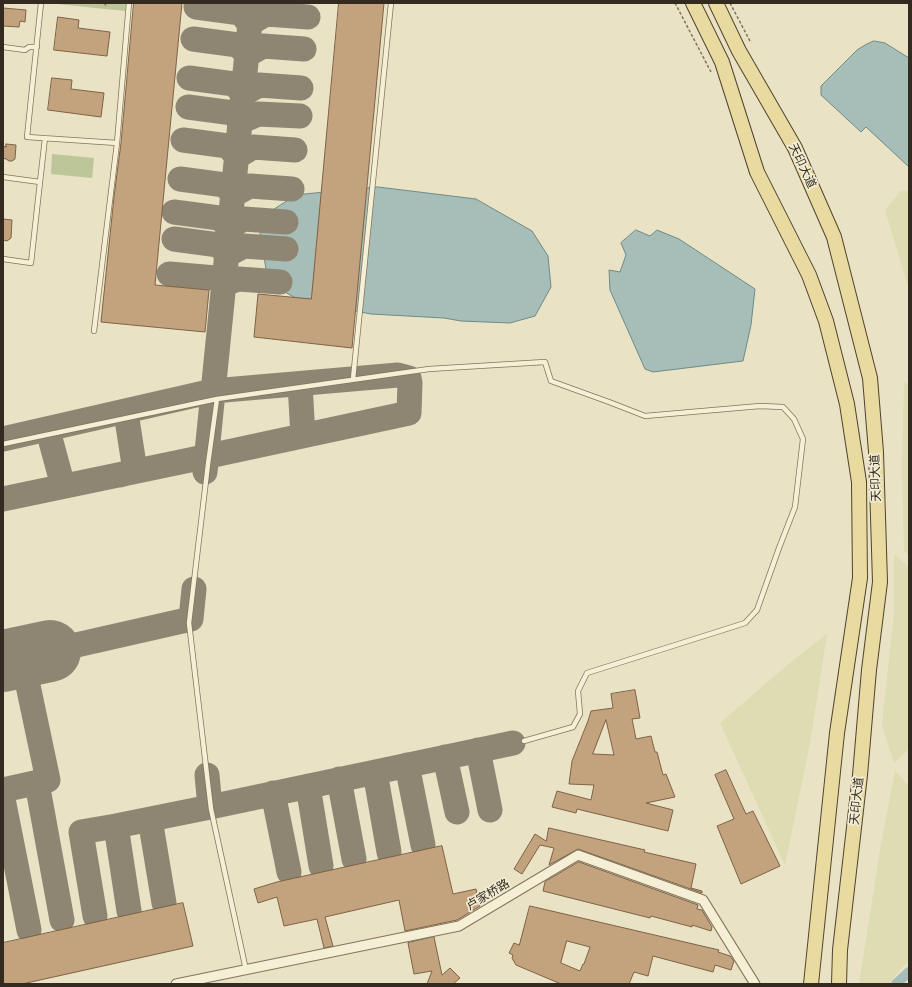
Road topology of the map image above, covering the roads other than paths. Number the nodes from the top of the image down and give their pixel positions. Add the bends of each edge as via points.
1 (42, 3) edge
2 (129, 3) edge
3 (391, 3) edge
4 (692, 3) edge
5 (716, 3) edge
6 (3, 47) edge
7 (37, 47) junction
8 (45, 138) junction
9 (117, 143) junction
10 (3, 177) edge
11 (40, 182) junction
12 (3, 259) edge
13 (94, 331) dead end
14 (353, 379) junction
15 (217, 399) junction
16 (3, 444) edge
17 (524, 741) dead end
18 (246, 970) junction
19 (176, 984) edge
20 (754, 984) edge
21 (811, 984) edge
22 (839, 984) edge

1 - 7 lane
2 - 9 lane
3 - 14 lane
4 - 21 main road, 天印大道 via 722,62 757,172 809,275 826,321 848,404 859,482 860,578 837,733
5 - 22 main road, 天印大道 via 795,148 834,237 870,378 876,452 880,582 840,950
6 - 7 lane via 25,50
7 - 8 lane via 27,137
8 - 9 lane
8 - 11 lane
9 - 13 lane
10 - 11 lane
11 - 12 lane via 31,263
14 - 15 lane
14 - 17 lane via 429,369 545,362 551,381 645,416 768,406 783,407 794,419 803,439 795,507 757,610 745,623 587,673 578,691 580,714 573,727
15 - 16 lane
15 - 18 lane via 189,623 211,810
18 - 19 street, 卢家桥路
18 - 20 street, 卢家桥路 via 459,926 578,855 703,900

